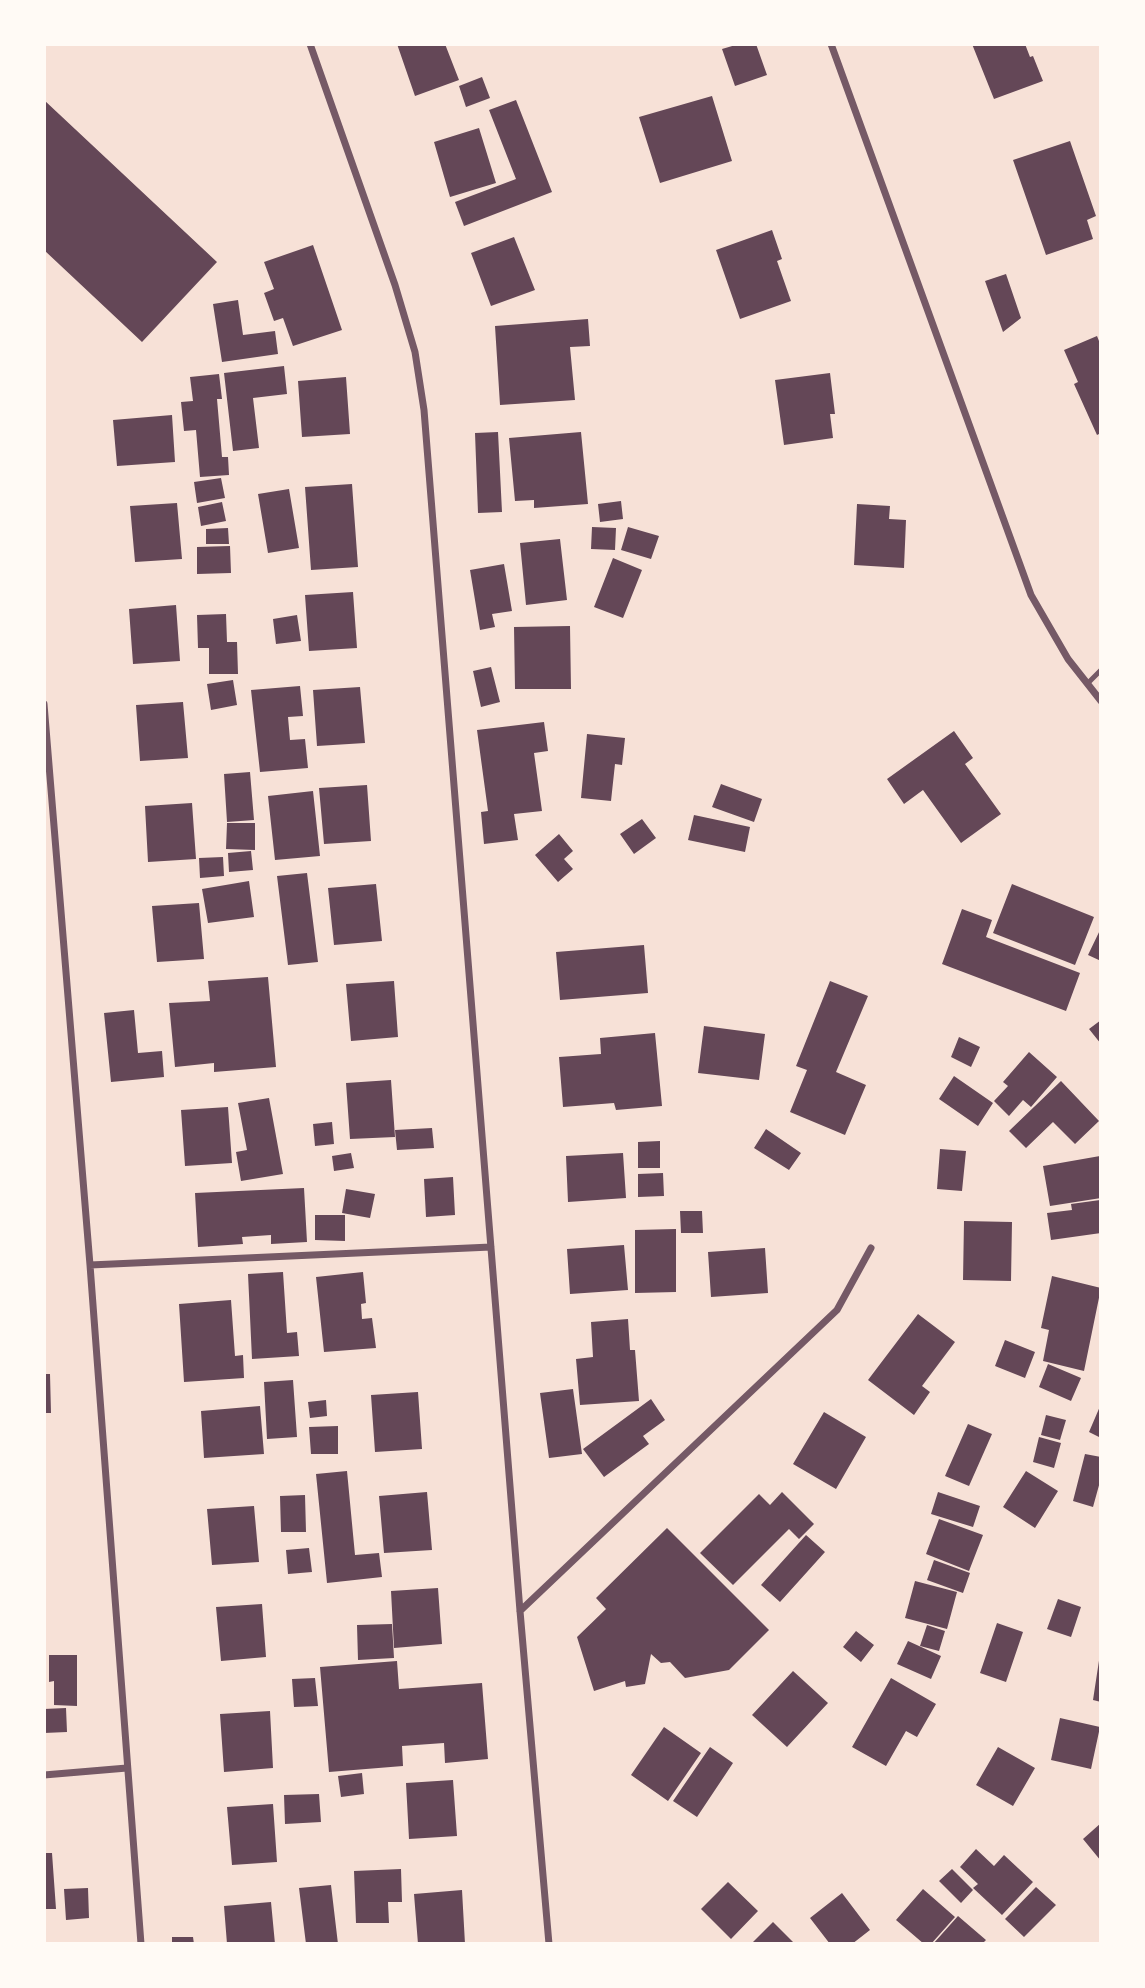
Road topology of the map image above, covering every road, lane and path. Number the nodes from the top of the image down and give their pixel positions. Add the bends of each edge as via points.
1 (310, 44) edge
2 (831, 44) edge
3 (1101, 670) edge
4 (1087, 684) junction
5 (1101, 701) edge
6 (44, 704) edge
7 (491, 1247) junction
8 (872, 1248) dead end
9 (90, 1265) junction
10 (520, 1611) junction
11 (127, 1768) junction
12 (44, 1775) edge
13 (141, 1944) edge
14 (549, 1944) edge

1 - 7 street via 395,285 415,352 425,410
2 - 4 street via 1031,595
3 - 4 lane
4 - 5 street
6 - 9 street
7 - 9 street
7 - 10 street
8 - 10 street via 837,1310
9 - 11 street
10 - 14 street
11 - 12 street
11 - 13 street

